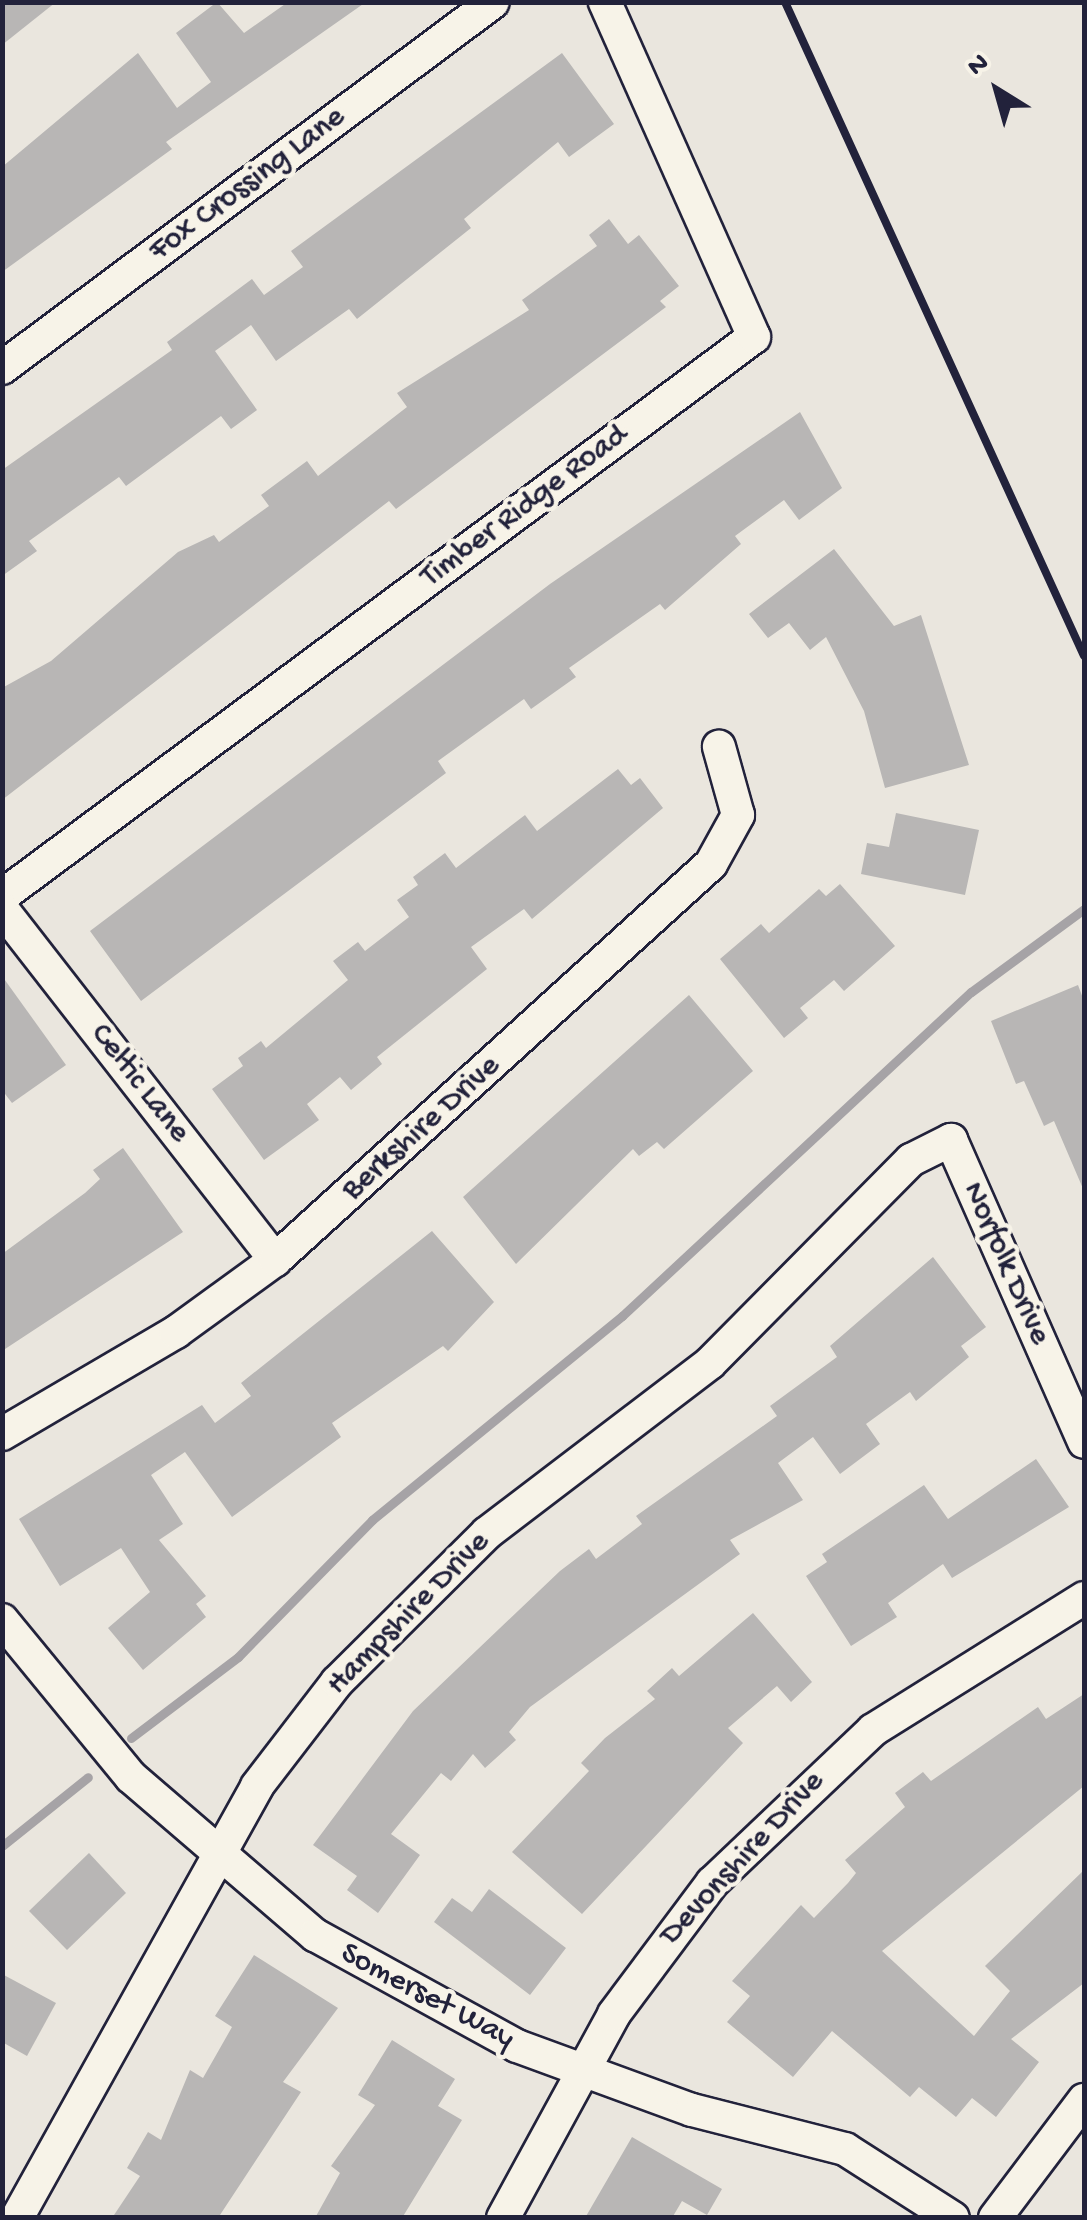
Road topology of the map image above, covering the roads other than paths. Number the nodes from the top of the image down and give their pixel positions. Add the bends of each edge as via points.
1 (494, 2) edge
2 (606, 2) edge
3 (2, 368) edge
4 (719, 746) dead end
5 (2, 896) edge
6 (2, 909) edge
7 (951, 1140) joint
8 (275, 1260) junction
9 (2, 1434) edge
10 (1084, 1442) edge
11 (1084, 1598) edge
12 (2, 1620) edge
13 (215, 1857) junction
14 (579, 2071) junction
15 (1084, 2100) edge
16 (16, 2218) edge
17 (503, 2218) edge
18 (952, 2218) edge
19 (995, 2218) edge

1 - 3 street, Fox Crossing Lane
2 - 5 street, Timber Ridge Road via 754,336
4 - 8 street, Berkshire Drive via 738,816 711,864
6 - 8 street, Celtic Lane
7 - 10 street, Norfolk Drive
7 - 13 street, Hampshire Drive via 885,1181 710,1364 434,1580 294,1736
8 - 9 street, Berkshire Drive via 151,1348
11 - 14 street, Devonshire Drive via 938,1681 766,1826 661,1944
12 - 13 street, Somerset Way via 131,1777
13 - 14 street, Somerset Way via 379,1974
13 - 16 street, Hampshire Drive
14 - 17 street, Devonshire Drive
14 - 18 street, Somerset Way via 845,2149
15 - 19 street

